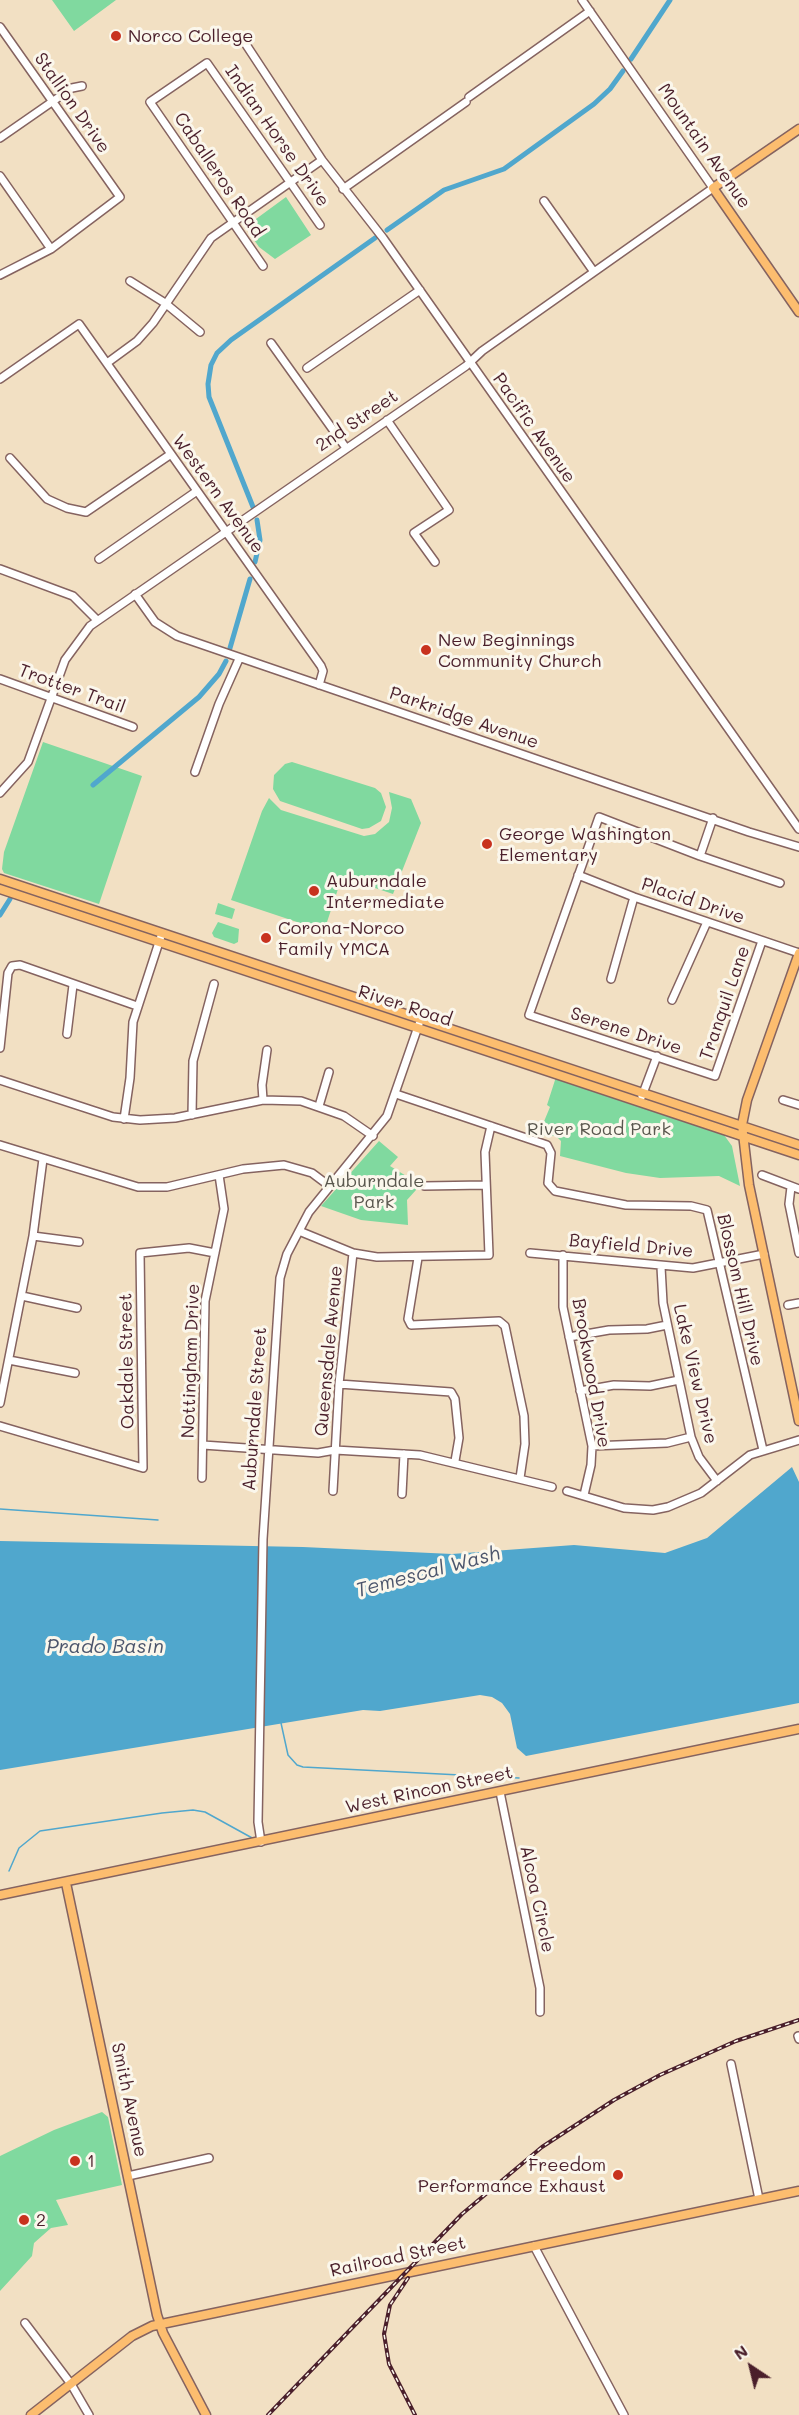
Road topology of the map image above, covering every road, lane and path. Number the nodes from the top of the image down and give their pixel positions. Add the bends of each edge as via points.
1 (582, 0) edge
2 (590, 11) junction
3 (0, 27) edge
4 (245, 43) dead end
5 (82, 86) dead end
6 (52, 101) junction
7 (150, 102) joint
8 (799, 129) edge
9 (0, 138) edge
10 (322, 160) junction
11 (0, 176) edge
12 (291, 183) junction
13 (713, 188) junction
14 (343, 189) junction
15 (544, 201) dead end
16 (234, 223) junction
17 (320, 225) dead end
18 (51, 249) junction
19 (263, 266) dead end
20 (594, 272) junction
21 (0, 275) edge
22 (130, 281) dead end
23 (420, 290) junction
24 (165, 303) junction
25 (799, 312) edge
26 (200, 332) dead end
27 (271, 343) dead end
28 (470, 362) junction
29 (107, 363) junction
30 (307, 368) dead end
31 (0, 379) edge
32 (387, 420) junction
33 (346, 448) junction
34 (171, 454) junction
35 (10, 458) dead end
36 (197, 491) junction
37 (226, 532) junction
38 (99, 559) dead end
39 (435, 562) dead end
40 (0, 569) edge
41 (135, 594) junction
42 (97, 620) junction
43 (236, 657) junction
44 (0, 679) edge
45 (319, 685) junction
46 (52, 697) junction
47 (134, 727) dead end
48 (195, 772) dead end
49 (0, 793) edge
50 (713, 818) junction
51 (799, 829) edge
52 (799, 847) edge
53 (700, 856) junction
54 (578, 875) junction
55 (0, 879) edge
56 (780, 883) dead end
57 (0, 889) edge
58 (634, 897) junction
59 (707, 922) junction
60 (160, 938) junction
61 (762, 941) junction
62 (799, 953) edge
63 (611, 979) dead end
64 (214, 984) dead end
65 (73, 985) junction
66 (672, 1000) dead end
67 (137, 1006) junction
68 (420, 1024) junction
69 (67, 1034) dead end
70 (0, 1048) edge
71 (267, 1050) dead end
72 (657, 1056) junction
73 (329, 1072) dead end
74 (715, 1076) joint
75 (0, 1080) edge
76 (644, 1091) junction
77 (396, 1094) junction
78 (264, 1100) junction
79 (783, 1100) dead end
80 (639, 1101) junction
81 (799, 1105) edge
82 (319, 1106) junction
83 (192, 1115) junction
84 (124, 1119) junction
85 (742, 1125) junction
86 (491, 1126) junction
87 (742, 1135) junction
88 (373, 1136) junction
89 (0, 1145) edge
90 (799, 1145) edge
91 (799, 1155) edge
92 (42, 1159) junction
93 (219, 1175) junction
94 (762, 1175) dead end
95 (328, 1185) junction
96 (485, 1185) junction
97 (424, 1186) dead end
98 (791, 1187) junction
99 (799, 1189) edge
100 (299, 1231) junction
101 (33, 1236) junction
102 (79, 1242) dead end
103 (215, 1253) junction
104 (353, 1253) junction
105 (530, 1253) dead end
106 (799, 1253) edge
107 (764, 1254) junction
108 (563, 1255) junction
109 (418, 1258) junction
110 (721, 1264) junction
111 (661, 1267) junction
112 (22, 1296) junction
113 (799, 1303) edge
114 (788, 1305) dead end
115 (77, 1308) dead end
116 (667, 1326) junction
117 (569, 1337) junction
118 (9, 1360) junction
119 (75, 1373) dead end
120 (679, 1380) junction
121 (339, 1384) junction
122 (580, 1390) junction
123 (0, 1403) edge
124 (799, 1421) edge
125 (0, 1426) edge
126 (691, 1437) junction
127 (799, 1440) edge
128 (203, 1445) junction
129 (592, 1446) junction
130 (267, 1450) junction
131 (335, 1450) junction
132 (762, 1450) junction
133 (404, 1454) junction
134 (455, 1461) junction
135 (202, 1478) dead end
136 (520, 1478) junction
137 (717, 1481) junction
138 (552, 1486) dead end
139 (333, 1491) dead end
140 (567, 1491) dead end
141 (402, 1494) dead end
142 (584, 1495) junction
143 (799, 1729) edge
144 (500, 1792) junction
145 (261, 1842) junction
146 (66, 1883) junction
147 (0, 1895) edge
148 (540, 2012) dead end
149 (731, 2064) dead end
150 (209, 2158) dead end
151 (128, 2176) junction
152 (799, 2191) edge
153 (759, 2199) junction
154 (534, 2246) junction
155 (25, 2323) dead end
156 (160, 2324) junction
157 (71, 2384) junction
158 (31, 2415) edge
159 (89, 2415) edge
160 (206, 2415) edge
161 (624, 2415) edge

1 - 2 street, Mountain Avenue
2 - 13 street, Mountain Avenue
2 - 14 street
3 - 6 street, Stallion Drive
4 - 10 street, Pacific Avenue
5 - 6 street
6 - 9 street
6 - 18 street, Stallion Drive via 120,197
7 - 12 street, Indian Horse Drive via 207,63
7 - 16 street, Caballeros Road
8 - 13 main road, 2nd Street
10 - 12 street
10 - 14 street, Pacific Avenue
11 - 18 street
12 - 16 street
12 - 17 street, Indian Horse Drive
13 - 20 street, 2nd Street
13 - 25 main road, Mountain Avenue
14 - 23 street, Pacific Avenue
15 - 20 street
16 - 19 street, Caballeros Road
16 - 24 street via 211,238
18 - 21 street
20 - 28 street, 2nd Street
22 - 24 street
23 - 28 street, Pacific Avenue
23 - 30 street
24 - 26 street
24 - 29 street via 137,342
27 - 33 street
28 - 32 street, 2nd Street
28 - 51 street, Pacific Avenue
29 - 31 street, Western Avenue via 79,324
29 - 34 street, Western Avenue
32 - 33 street, 2nd Street
32 - 39 street via 449,510 414,533
33 - 37 street, 2nd Street
34 - 35 street via 86,512 47,499
34 - 36 street, Western Avenue
36 - 37 street, Western Avenue
36 - 38 street
37 - 41 street, 2nd Street
37 - 45 street, Western Avenue via 321,666
40 - 42 street via 73,596
41 - 42 street, 2nd Street
41 - 43 street, Parkridge Avenue via 155,622 170,633
42 - 46 street, 2nd Street via 70,649
43 - 45 street, Parkridge Avenue
43 - 48 street
44 - 46 street, Trotter Trail
45 - 50 street, Parkridge Avenue
46 - 47 street, Trotter Trail
46 - 49 street, 2nd Street via 27,762
50 - 52 street, Parkridge Avenue
50 - 53 street
53 - 54 street via 599,817
53 - 56 street
54 - 58 street, Placid Drive
54 - 72 street, Serene Drive via 528,1015
55 - 60 main road, River Road
57 - 60 main road, River Road
58 - 59 street, Placid Drive
58 - 63 street
59 - 61 street, Placid Drive
59 - 66 street
60 - 67 street
60 - 68 main road, River Road
61 - 62 street, Placid Drive
61 - 74 street, Tranquil Lane
62 - 85 main road via 747,1100
64 - 83 street via 193,1061
65 - 67 street
65 - 69 street
65 - 70 street via 20,965 12,966
67 - 84 street
68 - 76 main road, River Road
68 - 77 street, Auburndale Street
68 - 80 main road, River Road
71 - 78 street
72 - 74 street, Serene Drive
72 - 76 street
73 - 82 street
75 - 84 street
76 - 80 street
76 - 85 main road, River Road
77 - 86 street, Blossom Hill Drive
77 - 88 street, Auburndale Street
78 - 82 street via 282,1098
78 - 83 street
79 - 81 street
80 - 87 main road, River Road
82 - 88 street via 344,1116
83 - 84 street
85 - 87 main road
85 - 90 main road, River Road
86 - 96 street via 485,1152
86 - 110 street, Blossom Hill Drive via 546,1145 551,1153 549,1184 555,1191 626,1205 706,1209
87 - 91 main road, River Road
87 - 107 main road
88 - 95 street, Auburndale Street
89 - 92 street
92 - 93 street via 138,1187 167,1187
92 - 101 street
93 - 95 street via 284,1165 312,1173
93 - 103 street, Nottingham Drive via 224,1209
94 - 98 street
95 - 100 street, Auburndale Street
96 - 97 street
96 - 109 street via 489,1255
98 - 99 street
98 - 106 street via 789,1204
100 - 104 street
100 - 130 street, Auburndale Street via 278,1286
101 - 102 street
101 - 112 street
103 - 125 street, Oakdale Street via 189,1248 140,1253 143,1468
103 - 128 street, Nottingham Drive via 205,1301
104 - 109 street
104 - 121 street, Queensdale Avenue
105 - 108 street, Bayfield Drive
107 - 110 street, Bayfield Drive
107 - 124 main road
108 - 111 street, Bayfield Drive
108 - 117 street, Brookwood Drive via 562,1299
109 - 136 street via 408,1319 411,1324 499,1322 505,1326 524,1416
110 - 111 street, Bayfield Drive
110 - 132 street, Blossom Hill Drive
111 - 116 street, Lake View Drive
112 - 115 street
112 - 118 street
113 - 114 street
116 - 117 street
116 - 120 street, Lake View Drive
117 - 122 street, Brookwood Drive
118 - 119 street
118 - 123 street
120 - 122 street via 650,1386 614,1385
120 - 126 street, Lake View Drive
121 - 131 street, Queensdale Avenue
121 - 134 street via 451,1392 458,1427
122 - 129 street, Brookwood Drive
126 - 129 street via 667,1443
126 - 137 street, Lake View Drive via 699,1457
127 - 132 street
128 - 130 street
128 - 135 street, Nottingham Drive
129 - 142 street, Brookwood Drive
130 - 131 street
130 - 145 street, Auburndale Street via 259,1729
131 - 133 street
131 - 139 street, Queensdale Avenue
132 - 137 street via 739,1462
133 - 134 street
133 - 141 street
134 - 136 street
136 - 138 street
137 - 142 street via 682,1502 653,1510 614,1505
140 - 142 street
143 - 144 main road, West Rincon Street
144 - 145 main road, West Rincon Street
144 - 148 street, Alcoa Circle via 540,1988
145 - 146 main road, West Rincon Street
146 - 147 main road, West Rincon Street
146 - 151 main road, Smith Avenue
149 - 153 street
150 - 151 street
151 - 156 main road, Smith Avenue
152 - 153 main road, Railroad Street
153 - 154 main road, Railroad Street
154 - 156 main road, Railroad Street
154 - 161 street
155 - 157 street
156 - 157 main road, Railroad Street via 132,2336
156 - 160 main road, Smith Avenue
157 - 158 main road, Railroad Street
157 - 159 street

